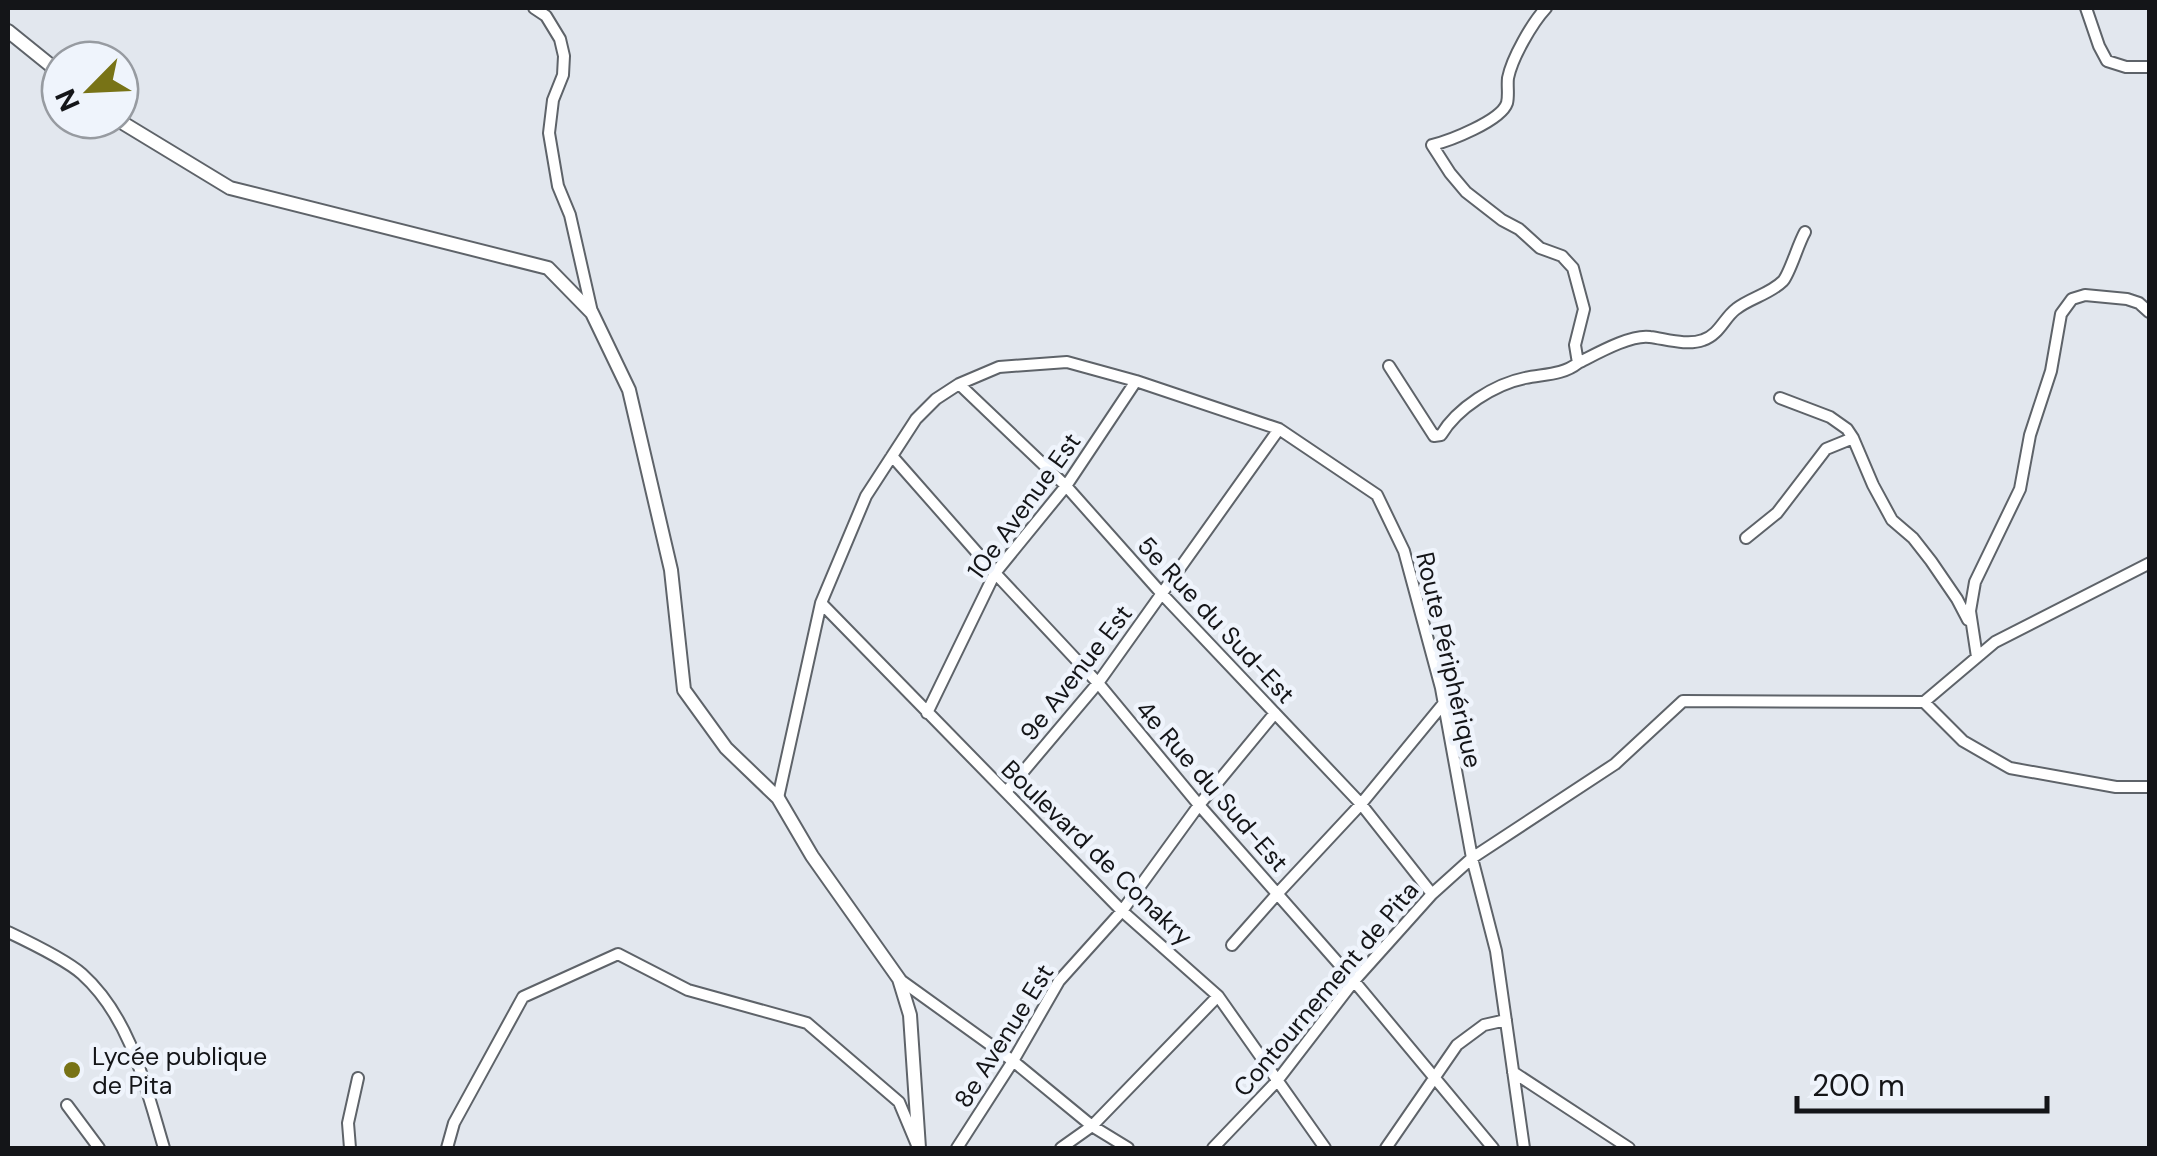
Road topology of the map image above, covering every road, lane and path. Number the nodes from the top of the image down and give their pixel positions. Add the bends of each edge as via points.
1 (534, 8) edge
2 (1546, 8) edge
3 (2086, 8) edge
4 (8, 30) edge
5 (40, 56) edge
6 (2150, 67) edge
7 (140, 133) edge
8 (1805, 232) dead end
9 (2150, 312) edge
10 (592, 314) junction
11 (1578, 363) junction
12 (1390, 366) dead end
13 (1136, 381) junction
14 (958, 384) junction
15 (1780, 398) dead end
16 (1278, 430) junction
17 (1853, 438) junction
18 (892, 456) junction
19 (1066, 486) junction
20 (1746, 538) dead end
21 (2150, 563) edge
22 (995, 572) junction
23 (1162, 594) junction
24 (822, 604) junction
25 (1973, 636) junction
26 (1978, 657) junction
27 (1098, 683) junction
28 (1924, 702) junction
29 (1444, 703) junction
30 (927, 713) junction
31 (1275, 713) junction
32 (2150, 787) edge
33 (1006, 792) junction
34 (778, 798) junction
35 (1361, 804) junction
36 (1199, 805) junction
37 (1472, 858) junction
38 (1278, 892) junction
39 (1432, 894) junction
40 (1122, 912) junction
41 (8, 932) edge
42 (1232, 945) dead end
43 (899, 978) junction
44 (1354, 981) junction
45 (1218, 996) junction
46 (1506, 1020) junction
47 (1013, 1060) junction
48 (1513, 1072) junction
49 (358, 1078) dead end
50 (1434, 1079) junction
51 (1277, 1081) junction
52 (68, 1105) dead end
53 (1092, 1126) junction
54 (99, 1148) edge
55 (164, 1148) edge
56 (350, 1148) edge
57 (446, 1148) edge
58 (919, 1148) edge
59 (957, 1148) edge
60 (1062, 1148) edge
61 (1128, 1148) edge
62 (1214, 1148) edge
63 (1325, 1148) edge
64 (1386, 1148) edge
65 (1493, 1148) edge
66 (1524, 1148) edge
67 (1629, 1148) edge

1 - 10 street via 546,16 564,56 549,133
2 - 11 street via 1515,56 1508,102 1499,114 1432,145 1466,192 1573,268 1584,309
3 - 6 street via 2107,61
4 - 5 street
7 - 10 street via 230,188 548,268
8 - 11 street via 1784,280 1736,309 1717,332 1688,342 1637,337
9 - 25 street via 2127,299 2085,295 2061,314 2020,489 1975,582
10 - 34 street via 629,390 672,570 684,690 726,748
11 - 12 street via 1489,392 1434,436
13 - 14 street, Route Périphérique via 1067,362 998,367
13 - 16 street, Route Périphérique
13 - 19 street, 10e Avenue Est
14 - 18 street, Route Périphérique via 936,398
14 - 19 street, 5e Rue du Sud-Est
15 - 17 street via 1830,417
16 - 23 street, 9e Avenue Est
16 - 29 street, Route Périphérique via 1377,494 1404,551
17 - 20 street via 1826,450 1777,513
17 - 25 street via 1892,520 1946,582
18 - 22 street, 4e Rue du Sud-Est
18 - 24 street, Route Périphérique via 866,496
19 - 22 street, 10e Avenue Est
19 - 23 street, 5e Rue du Sud-Est
21 - 26 street via 1995,642
22 - 27 street, 4e Rue du Sud-Est
22 - 30 street, 10e Avenue Est
23 - 27 street, 9e Avenue Est
23 - 31 street, 5e Rue du Sud-Est
24 - 30 street, Boulevard de Conakry
24 - 34 street, Route Périphérique
25 - 26 street
26 - 28 street
27 - 33 street, 9e Avenue Est
27 - 36 street, 4e Rue du Sud-Est
28 - 32 street via 1964,741 2010,768
28 - 37 street, Contournement de Pita via 1683,701 1616,764
29 - 35 street
29 - 37 street, Route Périphérique
30 - 33 street, Boulevard de Conakry
31 - 35 street, 5e Rue du Sud-Est
31 - 36 street, 8e Avenue Est
33 - 40 street, Boulevard de Conakry
34 - 43 street
35 - 38 street
35 - 39 street, 5e Rue du Sud-Est
36 - 38 street, 4e Rue du Sud-Est
36 - 40 street, 8e Avenue Est
37 - 39 street, Contournement de Pita
37 - 46 street, Route Périphérique
38 - 42 street
38 - 44 street, 4e Rue du Sud-Est
39 - 44 street, Contournement de Pita
40 - 45 street, Boulevard de Conakry
40 - 47 street, 8e Avenue Est via 1058,982
41 - 55 street via 82,973 119,1018
43 - 47 street
43 - 58 street via 910,1015
44 - 50 street, 4e Rue du Sud-Est
44 - 51 street, Contournement de Pita
45 - 51 street, Boulevard de Conakry
45 - 53 street
46 - 48 street, Route Périphérique
46 - 50 street via 1484,1025 1457,1045
47 - 53 street
47 - 59 street, 8e Avenue Est
48 - 66 street, Route Périphérique
48 - 67 street
49 - 56 street
50 - 64 street
50 - 65 street, 4e Rue du Sud-Est
51 - 62 street, Contournement de Pita
51 - 63 street, Boulevard de Conakry
52 - 54 street
53 - 60 street
53 - 61 street
57 - 58 street via 523,996 618,954 688,990 807,1023 898,1102

